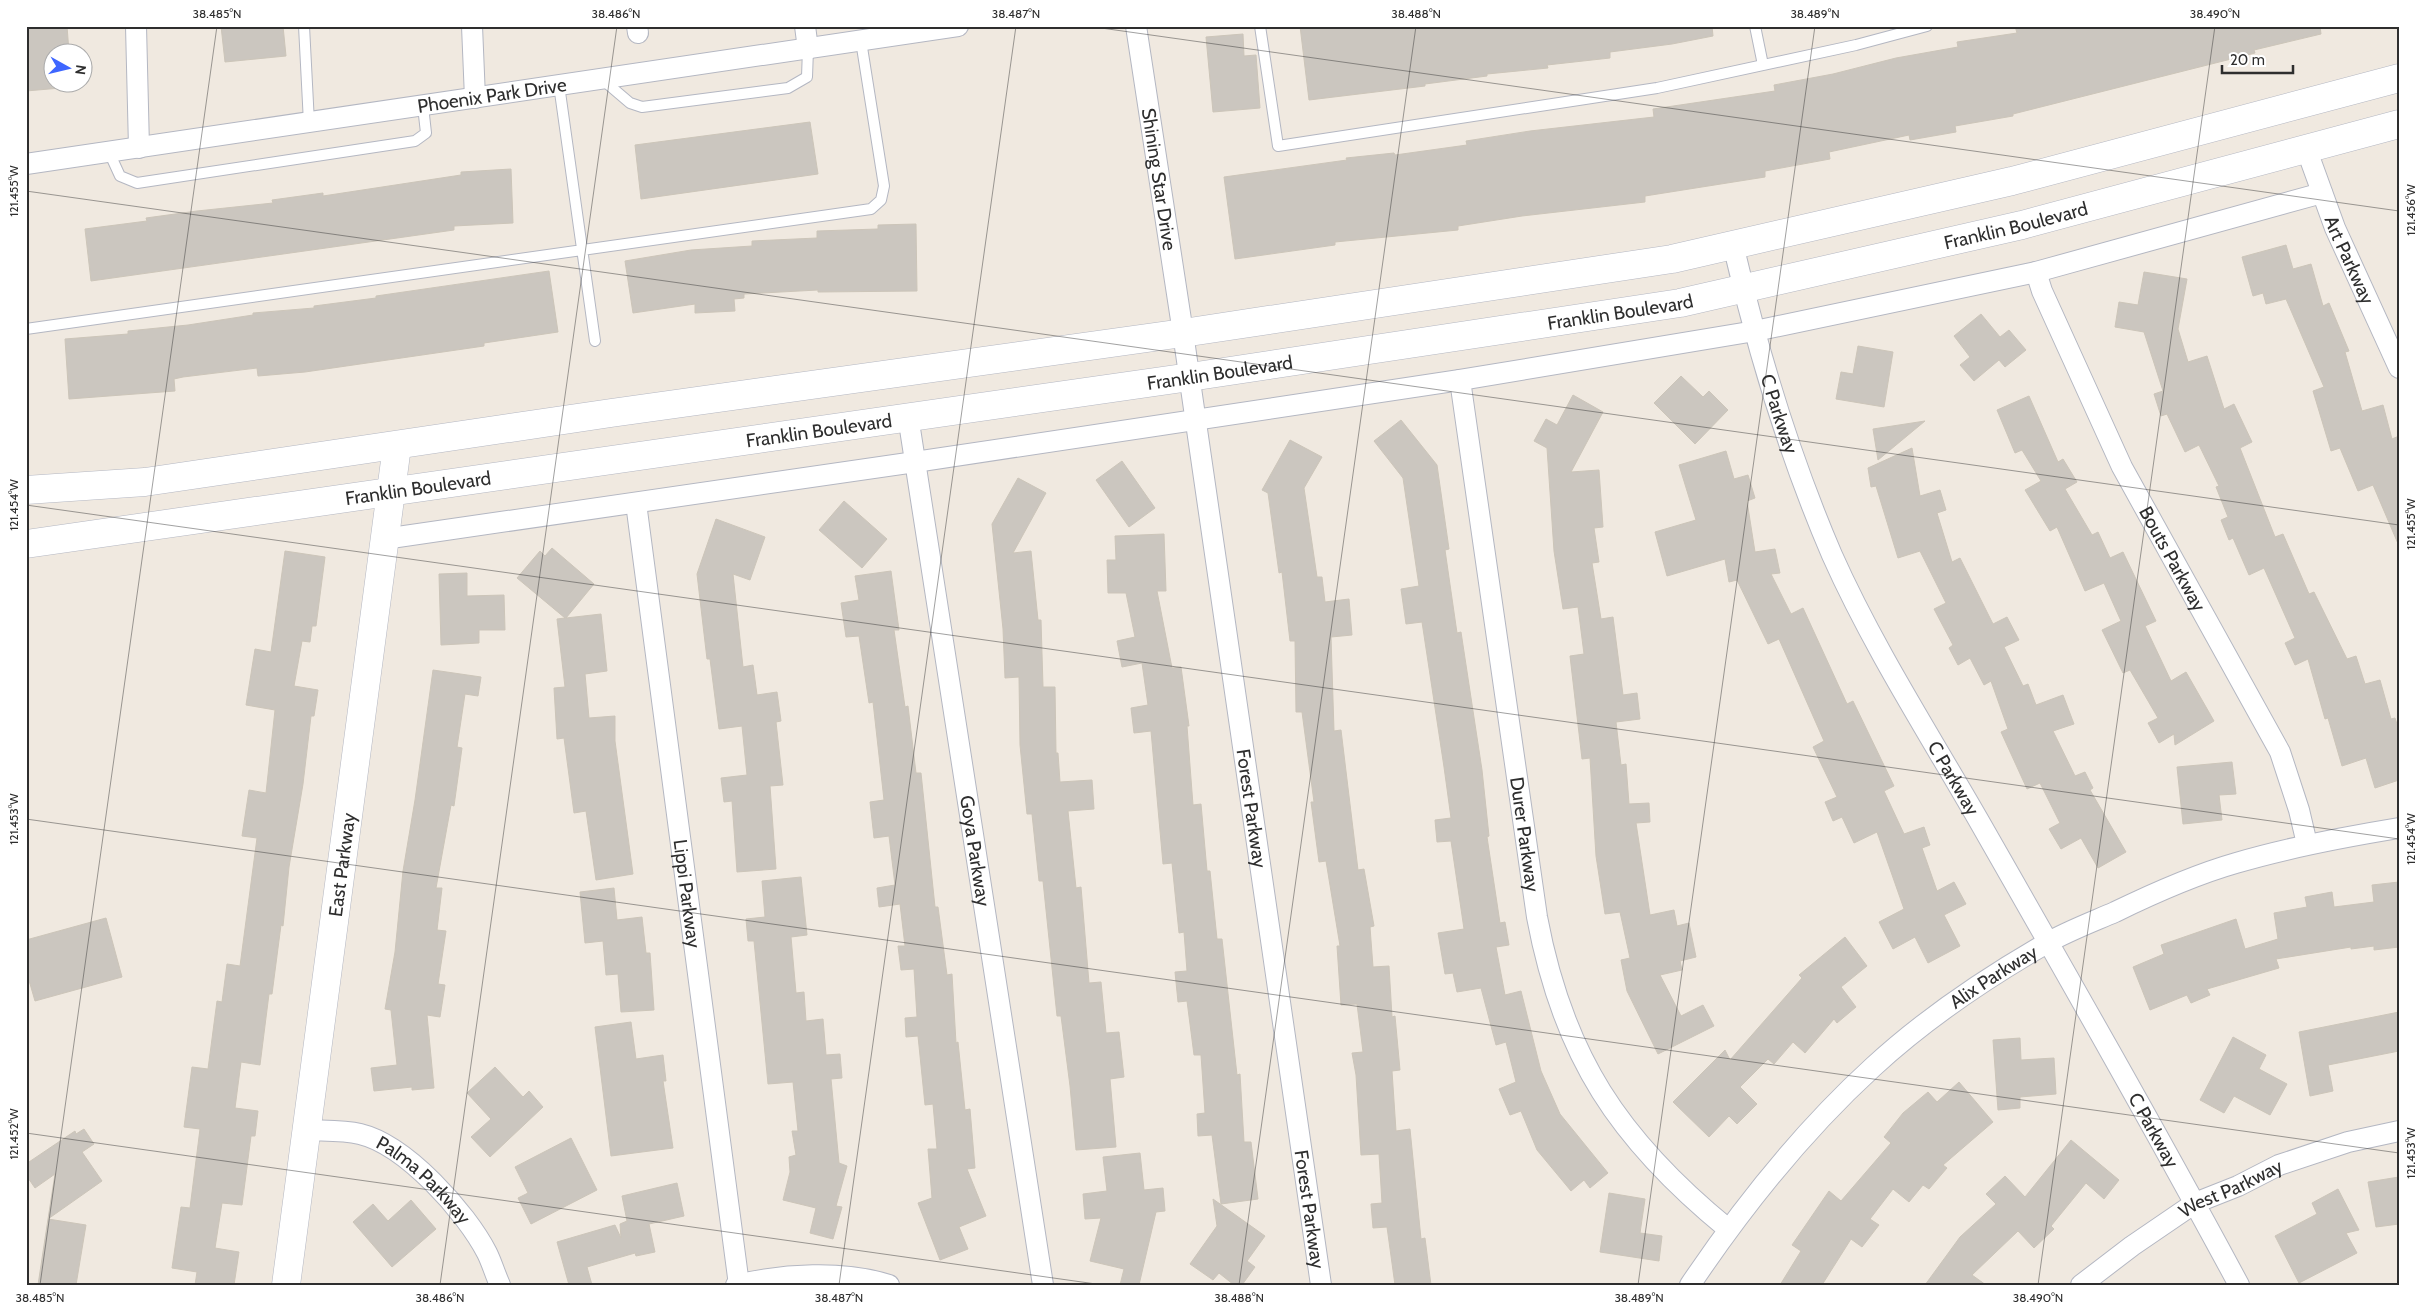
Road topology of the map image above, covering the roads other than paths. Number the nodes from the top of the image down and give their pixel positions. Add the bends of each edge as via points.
1 (136, 26) edge
2 (304, 26) edge
3 (472, 26) edge
4 (805, 26) edge
5 (958, 26) edge
6 (1136, 26) edge
7 (1260, 26) edge
8 (1755, 26) edge
9 (1927, 26) edge
10 (862, 41) junction
11 (808, 49) junction
12 (1763, 65) junction
13 (2399, 78) edge
14 (602, 79) junction
15 (560, 85) junction
16 (476, 98) junction
17 (423, 106) junction
18 (309, 123) junction
19 (2399, 124) edge
20 (139, 148) junction
21 (2306, 148) junction
22 (108, 152) junction
23 (26, 164) edge
24 (2322, 194) junction
25 (1733, 244) junction
26 (583, 250) junction
27 (2036, 272) junction
28 (1743, 288) junction
29 (26, 329) edge
30 (1755, 330) junction
31 (1183, 333) junction
32 (595, 341) dead end
33 (2399, 368) edge
34 (1190, 377) junction
35 (1460, 380) junction
36 (908, 416) junction
37 (1196, 420) junction
38 (397, 446) junction
39 (915, 462) junction
40 (26, 490) edge
41 (390, 492) junction
42 (636, 503) junction
43 (384, 539) junction
44 (26, 544) edge
45 (2399, 828) edge
46 (2307, 844) junction
47 (2048, 942) junction
48 (306, 1130) junction
49 (2399, 1131) edge
50 (2195, 1203) junction
51 (1728, 1229) junction
52 (286, 1285) edge
53 (500, 1285) edge
54 (738, 1285) edge
55 (889, 1285) edge
56 (1043, 1285) edge
57 (1321, 1285) edge
58 (1690, 1285) edge
59 (2081, 1285) edge
60 (2239, 1285) edge

1 - 20 street
2 - 18 lane
3 - 16 street
4 - 11 street
5 - 10 street, Phoenix Park Drive
6 - 31 street, Shining Star Drive
7 - 12 lane via 1278,146 1657,88
8 - 12 lane
9 - 12 lane
10 - 11 street, Phoenix Park Drive
10 - 26 lane via 884,186 881,200 870,209
11 - 14 street, Phoenix Park Drive
11 - 14 lane via 807,77 788,88 642,108 630,103
13 - 25 main road via 2012,181
14 - 15 street, Phoenix Park Drive
15 - 16 street, Phoenix Park Drive
15 - 26 lane
16 - 17 street, Phoenix Park Drive
17 - 18 street, Phoenix Park Drive
17 - 22 lane via 426,133 415,141 137,183 120,176
18 - 20 street, Phoenix Park Drive
19 - 21 main road, Franklin Boulevard
20 - 22 street, Phoenix Park Drive
21 - 24 street, Art Parkway
21 - 28 main road, Franklin Boulevard via 2022,225
22 - 23 street, Phoenix Park Drive
24 - 27 street
24 - 33 street, Art Parkway
25 - 28 street, C Parkway
25 - 31 main road via 1672,259
26 - 29 lane
26 - 32 lane
27 - 30 street
27 - 46 street, Bouts Parkway via 2122,467 2280,752
28 - 30 street, C Parkway
28 - 34 main road, Franklin Boulevard via 1680,303
30 - 35 street
30 - 47 street, C Parkway via 1800,475 1833,557 1874,638
31 - 34 street, Forest Parkway
31 - 38 main road
34 - 36 main road, Franklin Boulevard
34 - 37 street, Forest Parkway
35 - 37 street
35 - 51 street, Durer Parkway via 1537,917 1551,980 1574,1041 1604,1098 1642,1150
36 - 39 street, Goya Parkway
36 - 41 main road, Franklin Boulevard
37 - 39 street
37 - 57 street, Forest Parkway
38 - 40 main road via 144,482
38 - 41 main road, East Parkway
39 - 42 street
39 - 56 street, Goya Parkway
41 - 43 main road, East Parkway
41 - 44 main road, Franklin Boulevard
42 - 43 street
42 - 54 street, Lippi Parkway
43 - 48 main road, East Parkway
45 - 46 street, Alix Parkway
46 - 47 street, Alix Parkway via 2235,863 2170,886
47 - 50 street, C Parkway
47 - 51 street, Alix Parkway via 1926,1024 1873,1067 1776,1168
48 - 52 main road, East Parkway
48 - 53 street, Palma Parkway via 360,1134 406,1158 443,1192 471,1228 487,1253
49 - 50 street, West Parkway via 2348,1142 2279,1165
50 - 59 street, West Parkway
50 - 60 street, C Parkway
51 - 58 street, Alix Parkway
54 - 55 street via 769,1279 840,1275

